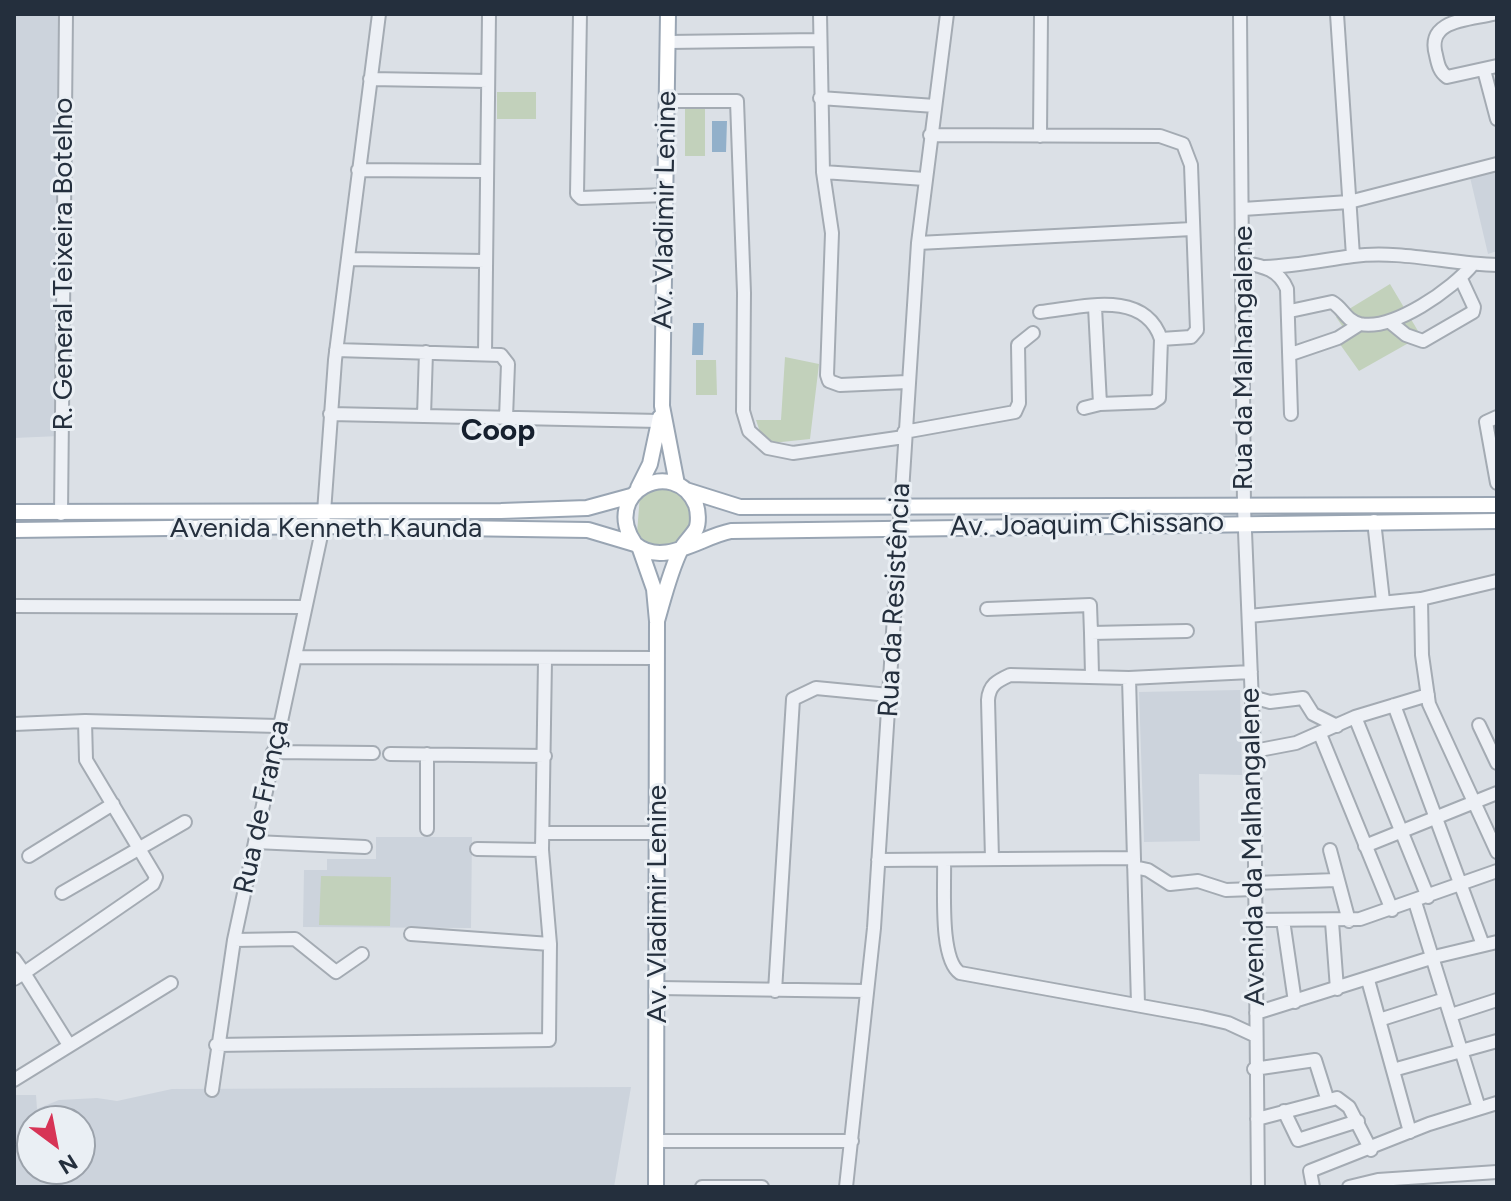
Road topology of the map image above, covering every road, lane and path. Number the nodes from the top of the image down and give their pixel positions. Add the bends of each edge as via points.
1 (66, 14) edge
2 (379, 14) edge
3 (489, 14) edge
4 (580, 14) edge
5 (668, 14) edge
6 (820, 14) edge
7 (947, 14) edge
8 (1041, 14) edge
9 (1240, 14) edge
10 (1337, 14) edge
11 (1493, 14) edge
12 (1470, 17) edge
13 (819, 40) junction
14 (668, 42) junction
15 (1491, 68) edge
16 (370, 79) junction
17 (488, 81) junction
18 (820, 98) junction
19 (667, 101) junction
20 (935, 106) junction
21 (1497, 119) edge
22 (930, 135) junction
23 (1040, 136) junction
24 (1497, 164) edge
25 (358, 170) junction
26 (485, 171) junction
27 (823, 172) junction
28 (925, 179) junction
29 (666, 195) junction
30 (1349, 202) junction
31 (1243, 207) junction
32 (1192, 229) junction
33 (918, 243) junction
34 (1353, 256) junction
35 (348, 259) junction
36 (485, 261) junction
37 (1244, 263) junction
38 (1473, 264) junction
39 (1497, 265) edge
40 (1265, 267) junction
41 (1461, 279) junction
42 (1095, 307) junction
43 (1290, 311) junction
44 (1040, 312) dead end
45 (1390, 322) junction
46 (1360, 324) junction
47 (1033, 333) dead end
48 (1161, 339) junction
49 (336, 350) junction
50 (426, 352) junction
51 (485, 354) junction
52 (1291, 354) junction
53 (907, 382) junction
54 (1100, 404) junction
55 (1084, 408) dead end
56 (330, 414) junction
57 (1291, 414) dead end
58 (424, 416) junction
59 (662, 416) junction
60 (1497, 417) edge
61 (506, 418) junction
62 (904, 435) junction
63 (1497, 483) edge
64 (681, 487) junction
65 (635, 492) junction
66 (1497, 505) edge
67 (1244, 507) junction
68 (900, 508) junction
69 (323, 509) junction
70 (14, 512) edge
71 (61, 514) junction
72 (1374, 521) junction
73 (1497, 521) edge
74 (1245, 523) junction
75 (323, 526) junction
76 (899, 527) junction
77 (14, 530) edge
78 (637, 546) junction
79 (682, 549) junction
80 (1497, 581) edge
81 (1421, 599) junction
82 (1383, 601) junction
83 (14, 606) edge
84 (303, 607) junction
85 (987, 609) dead end
86 (1249, 616) junction
87 (657, 621) junction
88 (1187, 631) dead end
89 (1091, 633) junction
90 (657, 652) junction
91 (295, 657) junction
92 (545, 660) junction
93 (1251, 672) junction
94 (1092, 675) junction
95 (1129, 678) junction
96 (889, 695) junction
97 (1428, 695) junction
98 (1252, 697) junction
99 (1394, 705) junction
100 (1355, 717) junction
101 (85, 721) junction
102 (14, 724) edge
103 (1479, 725) dead end
104 (278, 726) junction
105 (1337, 726) junction
106 (1320, 734) junction
107 (1254, 751) junction
108 (273, 752) junction
109 (373, 753) dead end
110 (390, 754) dead end
111 (427, 754) junction
112 (545, 756) junction
113 (1497, 763) edge
114 (1497, 793) edge
115 (1474, 801) junction
116 (113, 804) junction
117 (1436, 815) junction
118 (185, 822) dead end
119 (427, 829) dead end
120 (1399, 830) junction
121 (545, 833) junction
122 (658, 833) junction
123 (255, 842) junction
124 (1365, 846) junction
125 (139, 847) junction
126 (365, 847) dead end
127 (477, 849) dead end
128 (542, 850) junction
129 (1330, 850) dead end
130 (1497, 852) edge
131 (29, 856) dead end
132 (992, 859) junction
133 (878, 860) junction
134 (944, 861) junction
135 (1134, 862) junction
136 (1497, 871) edge
137 (1336, 880) junction
138 (1463, 883) junction
139 (1254, 886) junction
140 (62, 893) dead end
141 (1422, 899) junction
142 (1392, 910) junction
143 (1254, 920) junction
144 (1283, 920) junction
145 (1349, 921) junction
146 (1332, 922) junction
147 (411, 934) dead end
148 (234, 940) junction
149 (1497, 942) edge
150 (550, 944) junction
151 (1483, 945) junction
152 (362, 954) dead end
153 (1434, 957) junction
154 (14, 959) edge
155 (19, 976) edge
156 (1368, 980) junction
157 (171, 983) dead end
158 (658, 988) junction
159 (1337, 989) junction
160 (775, 991) junction
161 (866, 991) junction
162 (1445, 999) junction
163 (1497, 1000) edge
164 (1295, 1002) junction
165 (1138, 1004) junction
166 (1256, 1013) junction
167 (1451, 1015) junction
168 (1379, 1020) junction
169 (1254, 1035) junction
170 (1497, 1041) edge
171 (69, 1045) junction
172 (216, 1045) junction
173 (1462, 1051) junction
174 (1254, 1069) junction
175 (1393, 1070) junction
176 (14, 1080) edge
177 (212, 1090) dead end
178 (1327, 1098) junction
179 (1497, 1103) edge
180 (1479, 1108) junction
181 (1284, 1111) junction
182 (1257, 1119) junction
183 (1358, 1121) junction
184 (1410, 1132) junction
185 (657, 1141) junction
186 (852, 1141) junction
187 (1371, 1150) junction
188 (1497, 1172) edge
189 (1380, 1184) edge
190 (656, 1187) edge
191 (702, 1187) edge
192 (762, 1187) edge
193 (846, 1187) edge
194 (1258, 1187) edge
195 (1313, 1187) edge
196 (1349, 1187) edge

1 - 71 street, R. General Teixeira Botelho
2 - 16 street, Rua de França
3 - 17 street
4 - 29 street via 577,194
5 - 14 main road, Av. Vladimir Lenine
6 - 13 street
7 - 20 street, Rua da Resistência
8 - 23 street
9 - 31 street, Rua da Malhangalene
10 - 30 street
11 - 12 street
12 - 15 street via 1438,30 1432,43 1440,71 1447,77
13 - 14 street
13 - 18 street
14 - 19 main road, Av. Vladimir Lenine
15 - 21 street
16 - 17 street
16 - 25 street, Rua de França
17 - 26 street
18 - 20 street
18 - 27 street
19 - 29 main road, Av. Vladimir Lenine
19 - 62 street via 737,101 743,411 749,431 768,448 793,453
20 - 22 street, Rua da Resistência
22 - 23 street
22 - 28 street, Rua da Resistência
23 - 32 street via 1160,136 1183,144 1191,165
24 - 30 street
25 - 26 street
25 - 35 street, Rua de França
26 - 36 street
27 - 28 street
27 - 53 street via 832,233 827,375 840,385
28 - 33 street, Rua da Resistência
29 - 59 main road, Av. Vladimir Lenine
30 - 31 street
30 - 34 street
31 - 37 street, Rua da Malhangalene
32 - 33 street
32 - 48 street via 1197,330 1191,337
33 - 53 street, Rua da Resistência
34 - 38 street via 1437,256
34 - 40 street
35 - 36 street
35 - 49 street, Rua de França
36 - 51 street
37 - 40 street
37 - 67 street, Rua da Malhangalene
38 - 39 street
38 - 41 street
40 - 43 street via 1282,277
41 - 45 street
41 - 45 street via 1473,312 1423,341
42 - 44 street
42 - 48 street via 1135,308 1151,320
42 - 54 street
43 - 46 street via 1332,302
43 - 52 street
45 - 46 street
46 - 52 street via 1338,338
47 - 62 street via 1018,345 1015,412
48 - 54 street via 1159,398
49 - 50 street
49 - 56 street, Rua de França
50 - 51 street
50 - 58 street
51 - 61 street via 501,355 508,364
52 - 57 street
53 - 62 street, Rua da Resistência
54 - 55 street
56 - 58 street
56 - 69 street, Rua de França
58 - 61 street
59 - 61 street
59 - 64 main road, Av. Vladimir Lenine
59 - 65 main road, Av. Vladimir Lenine via 650,464
60 - 63 street via 1486,422
62 - 68 street, Rua da Resistência
64 - 65 main road via 650,482
64 - 68 main road, Av. Joaquim Chissano via 734,507
64 - 79 main road via 697,506 698,527
65 - 69 main road, Avenida Kenneth Kaunda via 587,508
65 - 78 main road via 624,521
66 - 67 main road, Av. Joaquim Chissano
67 - 68 main road, Av. Joaquim Chissano
67 - 74 street, Avenida da Malhangalene
68 - 76 street, Rua da Resistência
69 - 71 main road, Avenida Kenneth Kaunda
69 - 75 street, Rua de França
70 - 71 main road, Avenida Kenneth Kaunda
72 - 73 main road, Av. Joaquim Chissano
72 - 74 main road, Av. Joaquim Chissano
72 - 82 street
74 - 76 main road, Av. Joaquim Chissano
74 - 86 street, Avenida da Malhangalene
75 - 77 main road, Avenida Kenneth Kaunda
75 - 78 main road, Avenida Kenneth Kaunda via 588,530
75 - 84 street, Rua de França
76 - 79 main road, Av. Joaquim Chissano via 731,531 702,537
76 - 96 street, Rua da Resistência
78 - 79 main road via 660,555
78 - 87 main road, Av. Vladimir Lenine via 654,589
79 - 87 main road, Av. Vladimir Lenine
80 - 81 street
81 - 82 street
81 - 97 street
82 - 86 street
83 - 84 street
84 - 91 street, Rua de França
85 - 89 street via 1090,605
86 - 93 street, Avenida da Malhangalene
87 - 90 main road, Av. Vladimir Lenine
88 - 89 street
89 - 94 street
90 - 92 street
90 - 122 main road, Av. Vladimir Lenine
91 - 92 street
91 - 104 street, Rua de França
92 - 112 street
93 - 95 street
93 - 98 street, Avenida da Malhangalene
94 - 95 street
94 - 132 street via 1010,675 989,690
95 - 135 street
96 - 133 street, Rua da Resistência
96 - 160 street via 816,688 793,699
97 - 99 street
97 - 115 street
98 - 105 street via 1270,702 1303,698 1313,714
98 - 107 street, Avenida da Malhangalene
99 - 100 street
99 - 117 street
100 - 105 street
100 - 120 street
101 - 102 street
101 - 104 street
101 - 116 street via 86,760
103 - 113 street
104 - 108 street, Rua de França
105 - 106 street
106 - 107 street
106 - 124 street
107 - 139 street, Avenida da Malhangalene
108 - 109 street
108 - 123 street, Rua de França
110 - 111 street
111 - 112 street
111 - 119 street
112 - 121 street
114 - 115 street
115 - 117 street
115 - 130 street
116 - 125 street
116 - 131 street
117 - 120 street
117 - 138 street
118 - 125 street
120 - 124 street
120 - 141 street
121 - 122 street
121 - 128 street
122 - 158 main road, Av. Vladimir Lenine
123 - 126 street
123 - 148 street, Rua de França
124 - 142 street
125 - 140 street
125 - 155 street via 155,874 153,884
127 - 128 street
128 - 150 street
129 - 137 street
132 - 134 street
132 - 135 street
133 - 134 street
133 - 161 street, Rua da Resistência
134 - 165 street via 947,945 953,968
135 - 139 street via 1170,884 1198,881 1226,890
135 - 165 street
136 - 138 street
137 - 139 street
137 - 145 street
138 - 141 street
138 - 151 street
139 - 143 street, Avenida da Malhangalene
141 - 142 street
141 - 153 street
142 - 145 street
143 - 144 street
143 - 166 street, Avenida da Malhangalene
144 - 146 street
144 - 164 street
145 - 146 street
146 - 159 street
147 - 150 street
148 - 152 street via 295,939 336,972
148 - 172 street, Rua de França
149 - 151 street
150 - 172 street via 549,1040
151 - 153 street
153 - 156 street
153 - 162 street
154 - 155 street
155 - 171 street
156 - 159 street
156 - 168 street
157 - 171 street
158 - 160 street
158 - 185 main road, Av. Vladimir Lenine
159 - 164 street
160 - 161 street
161 - 186 street, Rua da Resistência
162 - 167 street
162 - 168 street
163 - 167 street
164 - 166 street
165 - 169 street via 1228,1023
166 - 169 street, Avenida da Malhangalene
167 - 173 street
168 - 175 street
169 - 174 street, Avenida da Malhangalene
170 - 173 street
171 - 176 street
172 - 177 street, Rua de França
173 - 175 street
173 - 180 street
174 - 178 street via 1315,1060
174 - 182 street, Avenida da Malhangalene
175 - 184 street
178 - 181 street
178 - 183 street via 1343,1101
179 - 180 street
180 - 184 street
181 - 182 street
181 - 183 street via 1298,1140
182 - 194 street, Avenida da Malhangalene
183 - 187 street
184 - 187 street
185 - 186 street
185 - 190 main road, Av. Vladimir Lenine
186 - 193 street, Rua da Resistência
187 - 195 street via 1310,1171
188 - 189 street
189 - 196 street
191 - 192 street

